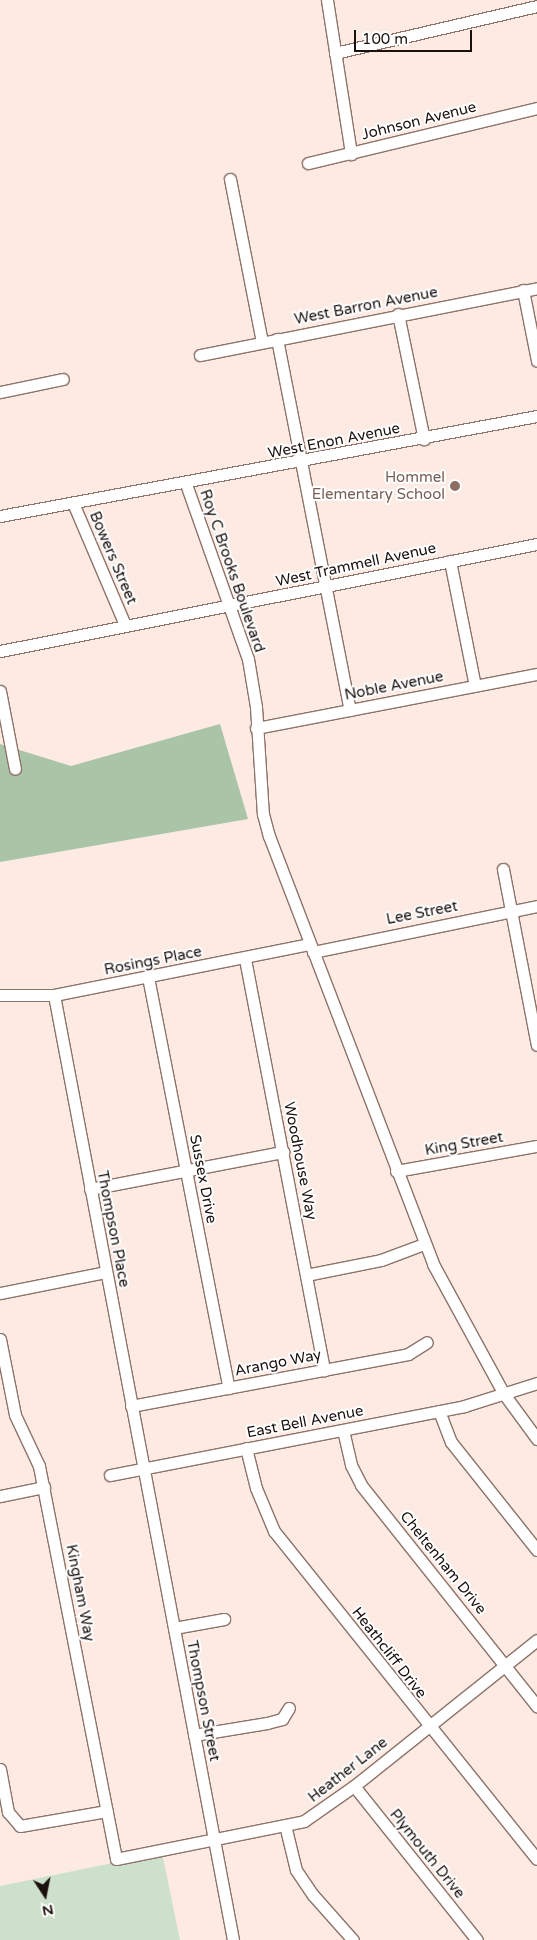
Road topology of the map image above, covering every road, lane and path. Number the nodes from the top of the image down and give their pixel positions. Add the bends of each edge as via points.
1 (326, 0) edge
2 (537, 6) edge
3 (335, 53) junction
4 (537, 108) edge
5 (351, 154) junction
6 (308, 163) dead end
7 (230, 179) dead end
8 (537, 288) edge
9 (523, 290) junction
10 (398, 314) junction
11 (278, 339) junction
12 (262, 342) junction
13 (200, 355) dead end
14 (537, 361) edge
15 (62, 379) dead end
16 (0, 392) edge
17 (537, 416) edge
18 (424, 439) junction
19 (300, 462) junction
20 (186, 484) junction
21 (74, 502) junction
22 (0, 516) edge
23 (537, 544) edge
24 (450, 561) junction
25 (326, 586) junction
26 (230, 606) junction
27 (125, 625) junction
28 (0, 651) edge
29 (537, 674) edge
30 (475, 686) junction
31 (0, 691) edge
32 (350, 710) junction
33 (256, 728) junction
34 (15, 769) dead end
35 (503, 869) dead end
36 (537, 906) edge
37 (512, 911) junction
38 (311, 948) junction
39 (245, 959) junction
40 (148, 977) junction
41 (0, 995) edge
42 (54, 995) junction
43 (537, 1045) edge
44 (537, 1146) edge
45 (282, 1152) junction
46 (186, 1170) junction
47 (396, 1171) junction
48 (90, 1189) junction
49 (424, 1244) junction
50 (106, 1272) junction
51 (306, 1275) junction
52 (0, 1293) edge
53 (0, 1339) edge
54 (427, 1342) dead end
55 (324, 1370) junction
56 (537, 1383) edge
57 (229, 1388) junction
58 (5, 1393) edge
59 (504, 1394) junction
60 (131, 1406) junction
61 (439, 1411) junction
62 (343, 1430) junction
63 (537, 1439) edge
64 (246, 1448) junction
65 (143, 1468) junction
66 (110, 1475) dead end
67 (44, 1487) junction
68 (0, 1496) edge
69 (537, 1550) edge
70 (224, 1619) dead end
71 (174, 1628) junction
72 (537, 1640) edge
73 (505, 1666) junction
74 (537, 1706) edge
75 (289, 1708) dead end
76 (428, 1726) junction
77 (194, 1735) junction
78 (0, 1768) edge
79 (354, 1786) junction
80 (106, 1811) junction
81 (285, 1825) junction
82 (214, 1839) junction
83 (116, 1859) joint
84 (537, 1859) edge
85 (234, 1940) edge
86 (353, 1940) edge
87 (477, 1940) edge

1 - 3 street
2 - 3 street
3 - 5 street
4 - 5 street, Johnson Avenue
5 - 6 street, Johnson Avenue
7 - 12 street
8 - 9 street, West Barron Avenue
9 - 10 street, West Barron Avenue
9 - 14 street
10 - 11 street, West Barron Avenue
10 - 18 street
11 - 12 street, West Barron Avenue
11 - 19 street
12 - 13 street, West Barron Avenue
15 - 16 street
17 - 18 street, West Enon Avenue
18 - 19 street, West Enon Avenue
19 - 20 street, West Enon Avenue
19 - 25 street
20 - 21 street, West Enon Avenue
20 - 26 street, Roy C Brooks Boulevard
21 - 22 street, West Enon Avenue
21 - 27 street, Bowers Street
23 - 24 street, West Trammell Avenue
24 - 25 street, West Trammell Avenue
24 - 30 street
25 - 26 street, West Trammell Avenue
25 - 32 street
26 - 27 street, West Trammell Avenue
26 - 33 street, Roy C Brooks Boulevard via 248,659
27 - 28 street, West Trammell Avenue
29 - 30 street, Noble Avenue
30 - 32 street, Noble Avenue
31 - 34 street
32 - 33 street, Noble Avenue
33 - 38 street, Roy C Brooks Boulevard via 263,814
35 - 37 street
36 - 37 street, Lee Street
37 - 38 street, Lee Street
37 - 43 street
38 - 39 street, Rosings Place
38 - 47 street, Roy C Brooks Boulevard
39 - 40 street, Rosings Place
39 - 45 street, Woodhouse Way
40 - 42 street, Rosings Place
40 - 46 street, Sussex Drive
41 - 42 street, Rosings Place
42 - 48 street, Thompson Place
44 - 47 street, King Street
45 - 46 street
45 - 51 street, Woodhouse Way
46 - 48 street
46 - 57 street, Sussex Drive
47 - 49 street, Roy C Brooks Boulevard
48 - 50 street, Thompson Place
49 - 51 street via 381,1260
49 - 59 street, Roy C Brooks Boulevard
50 - 52 street
50 - 60 street, Thompson Place
51 - 55 street, Woodhouse Way
53 - 58 street, Kingham Way
54 - 55 street, Arango Way via 408,1354
55 - 57 street, Arango Way
56 - 59 street, East Bell Avenue
57 - 60 street, Arango Way
58 - 67 street, Kingham Way via 36,1456
59 - 61 street, East Bell Avenue
59 - 63 street, Roy C Brooks Boulevard
60 - 65 street, Thompson Place
61 - 62 street, East Bell Avenue
61 - 69 street via 451,1442
62 - 64 street, East Bell Avenue
62 - 73 street, Cheltenham Drive via 361,1485
64 - 65 street, East Bell Avenue
64 - 76 street, Heathcliff Drive via 256,1488 274,1532
65 - 66 street, East Bell Avenue
65 - 71 street, Thompson Street
67 - 68 street
67 - 80 street, Kingham Way
70 - 71 street
71 - 77 street, Thompson Street
72 - 73 street, Heather Lane
73 - 74 street, Cheltenham Drive
73 - 76 street, Heather Lane
75 - 77 street via 282,1719 268,1723
76 - 79 street, Heather Lane
76 - 84 street, Heathcliff Drive
77 - 82 street, Thompson Street
78 - 80 street via 8,1812 20,1826
79 - 81 street, Heather Lane via 304,1821
79 - 87 street, Plymouth Drive
80 - 83 street, Kingham Way
81 - 82 street, Heather Lane
81 - 86 street via 296,1870 313,1895
82 - 83 street, Heather Lane
82 - 85 street, Thompson Street

